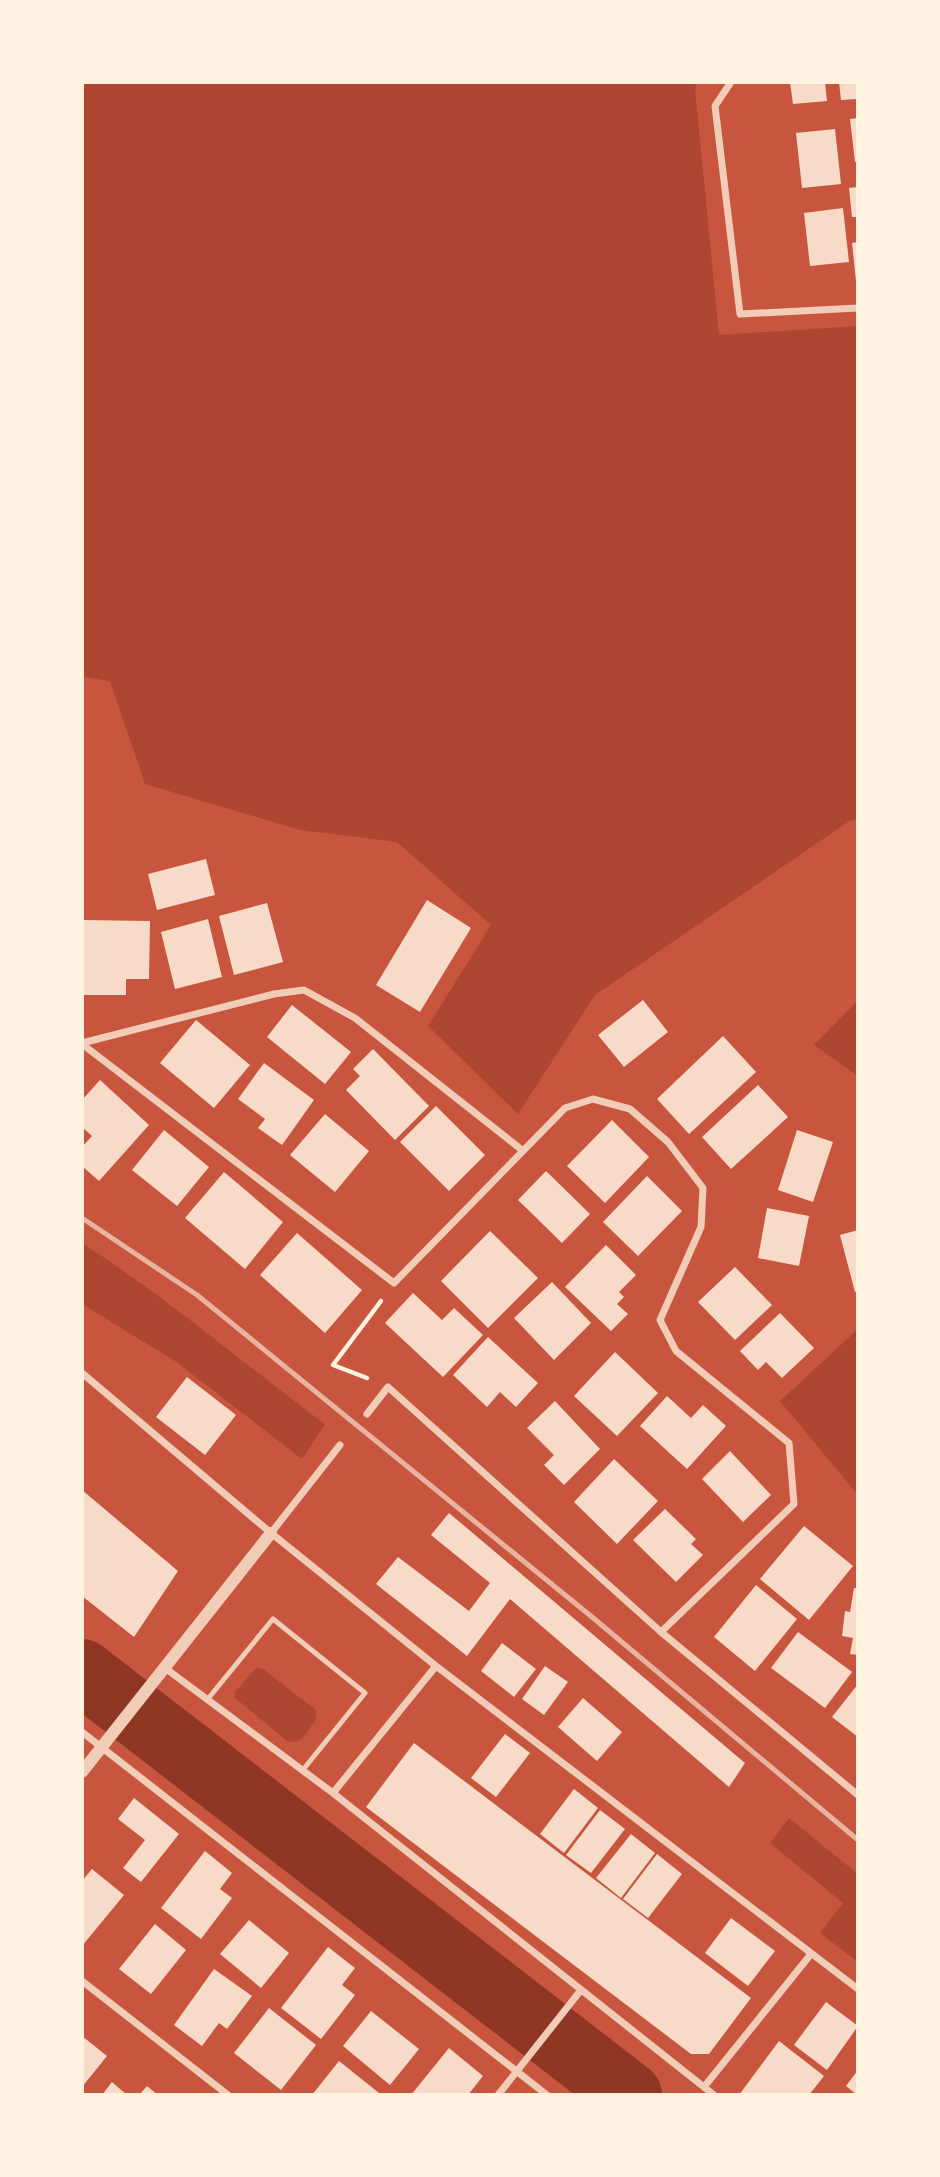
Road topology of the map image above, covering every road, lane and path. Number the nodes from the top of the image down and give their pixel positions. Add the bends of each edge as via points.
1 (731, 82) edge
2 (858, 308) edge
3 (82, 1043) edge
4 (522, 1150) junction
5 (394, 1283) junction
6 (82, 1373) edge
7 (388, 1387) junction
8 (367, 1413) dead end
9 (340, 1445) dead end
10 (271, 1533) junction
11 (661, 1632) junction
12 (436, 1666) junction
13 (165, 1668) junction
14 (207, 1700) junction
15 (82, 1732) edge
16 (103, 1746) junction
17 (302, 1771) junction
18 (82, 1772) edge
19 (333, 1793) junction
20 (858, 1795) edge
21 (811, 1954) junction
22 (82, 1980) edge
23 (858, 1989) edge
24 (580, 1991) junction
25 (518, 2070) junction
26 (704, 2087) junction
27 (228, 2095) edge
28 (498, 2095) edge
29 (547, 2095) edge
30 (714, 2095) edge

1 - 2 street via 715,106 740,314
3 - 4 street via 304,990 355,1018
3 - 5 street
4 - 5 street
4 - 11 street via 565,1108 593,1099 630,1109 668,1142 703,1188 701,1227 660,1320 676,1351 789,1443 794,1504
5 - 7 path via 333,1365
6 - 10 street
7 - 8 street
7 - 11 street
9 - 10 street
10 - 12 street
10 - 13 street
11 - 20 street
12 - 19 street
12 - 21 street
13 - 14 street
13 - 16 street
14 - 17 street
14 - 17 lane via 273,1619 365,1693
15 - 16 street
16 - 18 street
16 - 25 street
17 - 19 street
19 - 24 street
21 - 23 street
21 - 26 street
22 - 27 street
24 - 25 street
24 - 26 street
25 - 28 street
25 - 29 street
26 - 30 street

